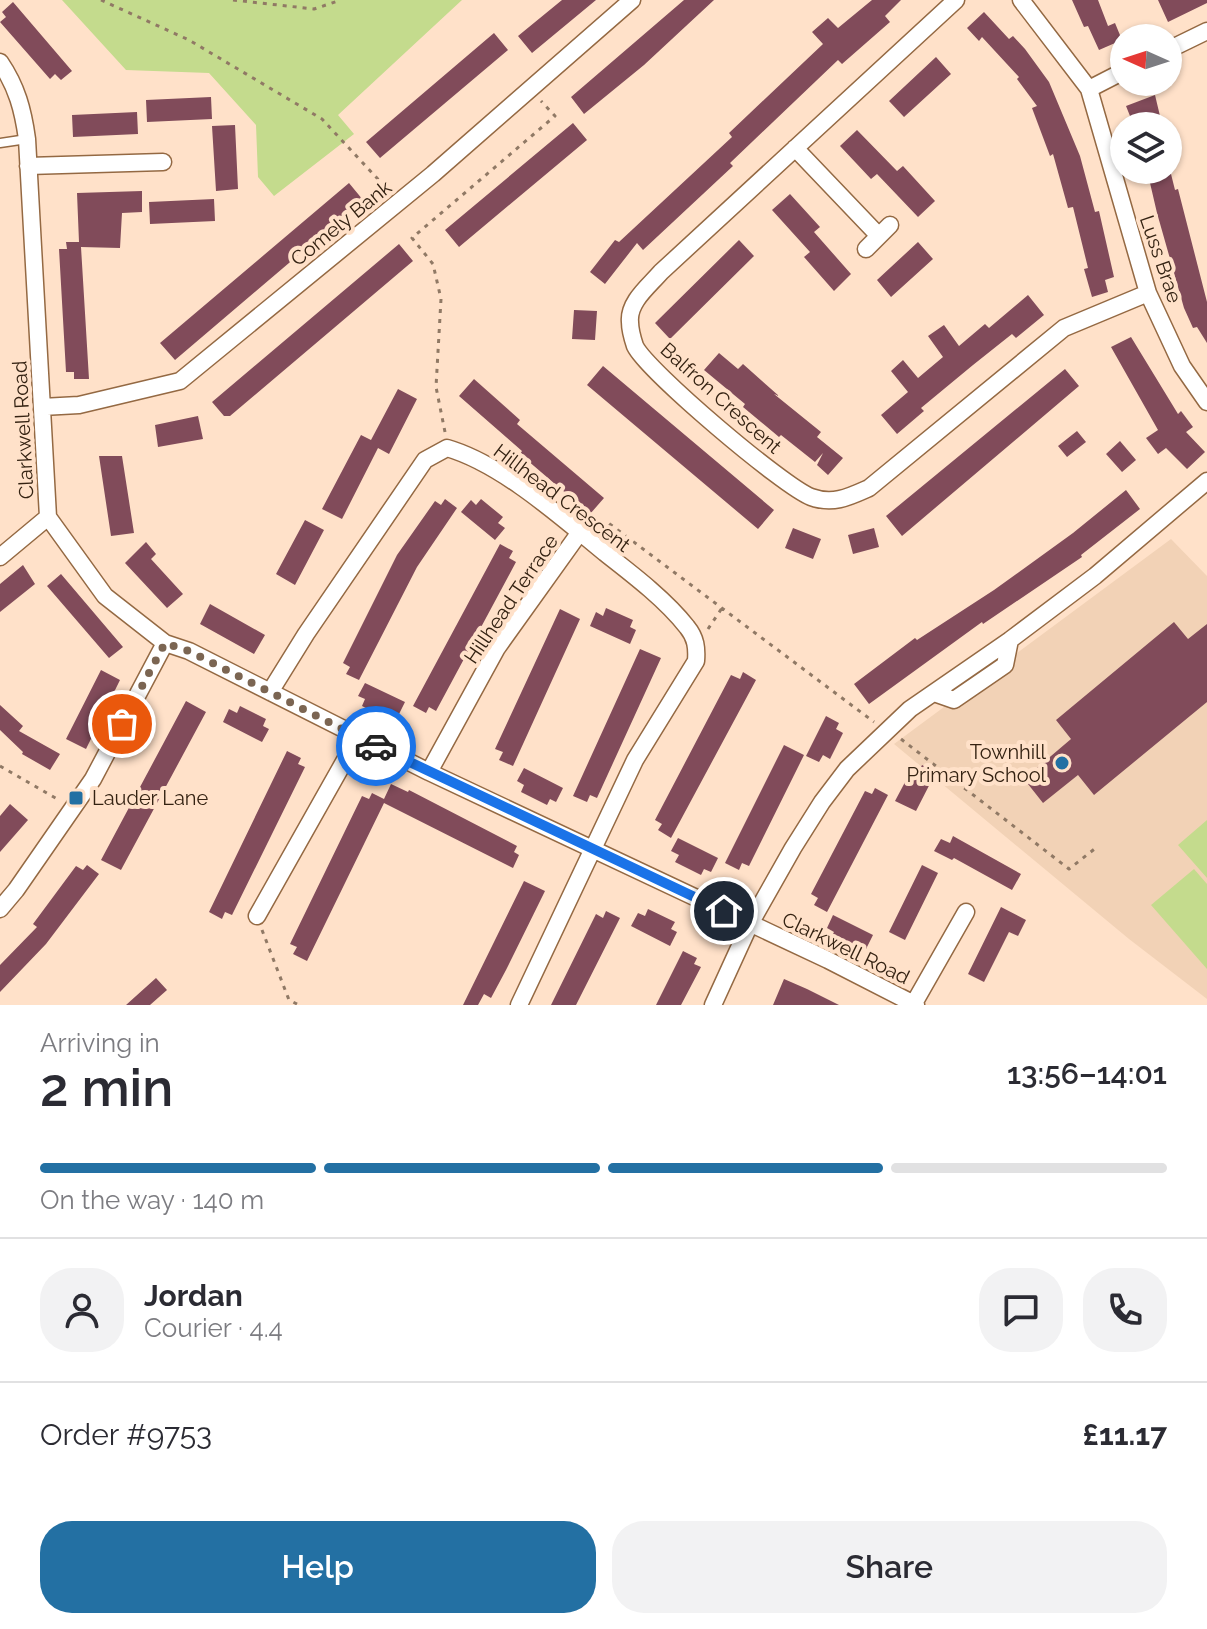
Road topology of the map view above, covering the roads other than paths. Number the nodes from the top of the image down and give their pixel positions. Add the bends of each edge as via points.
1 (632, 0) edge
2 (956, 0) edge
3 (1021, 0) edge
4 (1207, 31) edge
5 (1182, 43) edge
6 (0, 62) edge
7 (1110, 78) edge
8 (1089, 89) junction
9 (27, 139) junction
10 (0, 143) edge
11 (795, 148) junction
12 (163, 162) dead end
13 (28, 166) junction
14 (866, 249) dead end
15 (1148, 293) junction
16 (1207, 402) edge
17 (42, 407) junction
18 (1207, 481) edge
19 (48, 517) junction
20 (586, 537) junction
21 (0, 557) edge
22 (165, 643) junction
23 (270, 692) junction
24 (358, 737) junction
25 (429, 772) junction
26 (592, 848) junction
27 (0, 909) edge
28 (966, 912) dead end
29 (257, 916) road end
30 (750, 924) junction
31 (914, 1004) edge
32 (519, 1005) edge
33 (713, 1005) edge

1 - 17 street, Comely Bank via 399,202 180,381 79,405
2 - 11 street, Balfron Crescent
3 - 8 street, Luss Brae
4 - 5 street
6 - 9 street, Clarkwell Road via 16,87
7 - 8 street
8 - 15 street, Luss Brae
9 - 10 lane
9 - 13 street, Clarkwell Road
11 - 14 street via 885,231
11 - 15 street, Balfron Crescent via 661,272 637,298 629,319 636,347 675,389 811,497 839,502 869,488 1064,328
12 - 13 street
13 - 17 street, Clarkwell Road
15 - 16 street, Luss Brae via 1182,366
17 - 19 street, Clarkwell Road
18 - 30 street via 1095,576 910,709 847,769
19 - 21 street
19 - 22 street, Clarkwell Road via 105,596
20 - 23 street, Hillhead Crescent via 470,454 447,448 425,460
20 - 25 street, Hillhead Terrace via 497,648
20 - 26 street, Hillhead Crescent via 688,627 697,645 696,661 635,760
22 - 23 street, Clarkwell Road
22 - 27 street via 93,779
23 - 24 street, Clarkwell Road
24 - 25 street, Clarkwell Road
24 - 29 street
25 - 26 street, Clarkwell Road
26 - 30 street, Clarkwell Road
26 - 32 street
28 - 31 street, Clarkwell Road
30 - 31 street, Clarkwell Road
30 - 33 street

